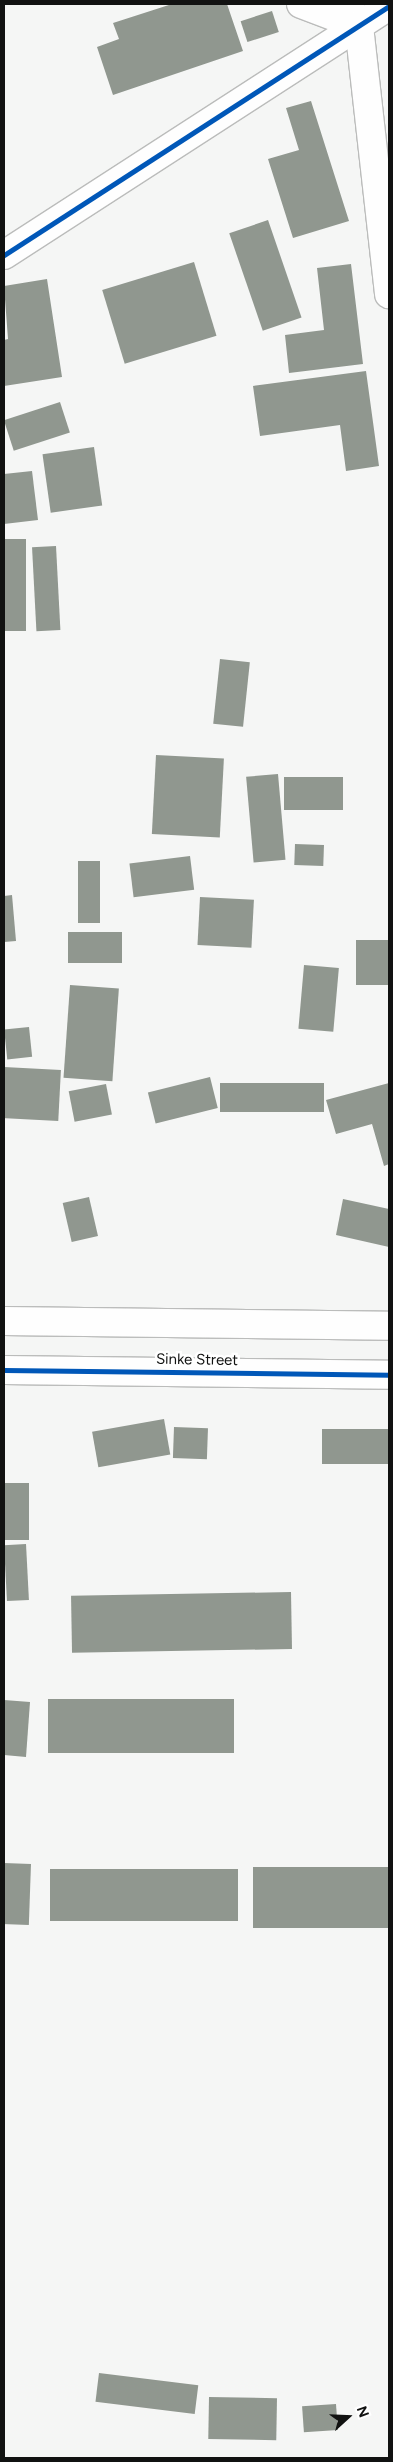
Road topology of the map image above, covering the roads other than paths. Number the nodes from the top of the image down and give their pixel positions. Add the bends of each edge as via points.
1 (301, 4) edge
2 (389, 6) edge
3 (353, 15) edge
4 (4, 255) edge
5 (389, 294) edge
6 (4, 1321) edge
7 (389, 1326) edge
8 (4, 1370) edge
9 (389, 1375) edge

1 - 3 street
2 - 3 street
3 - 4 street
3 - 5 street
6 - 7 street
8 - 9 street, Sinke Street

